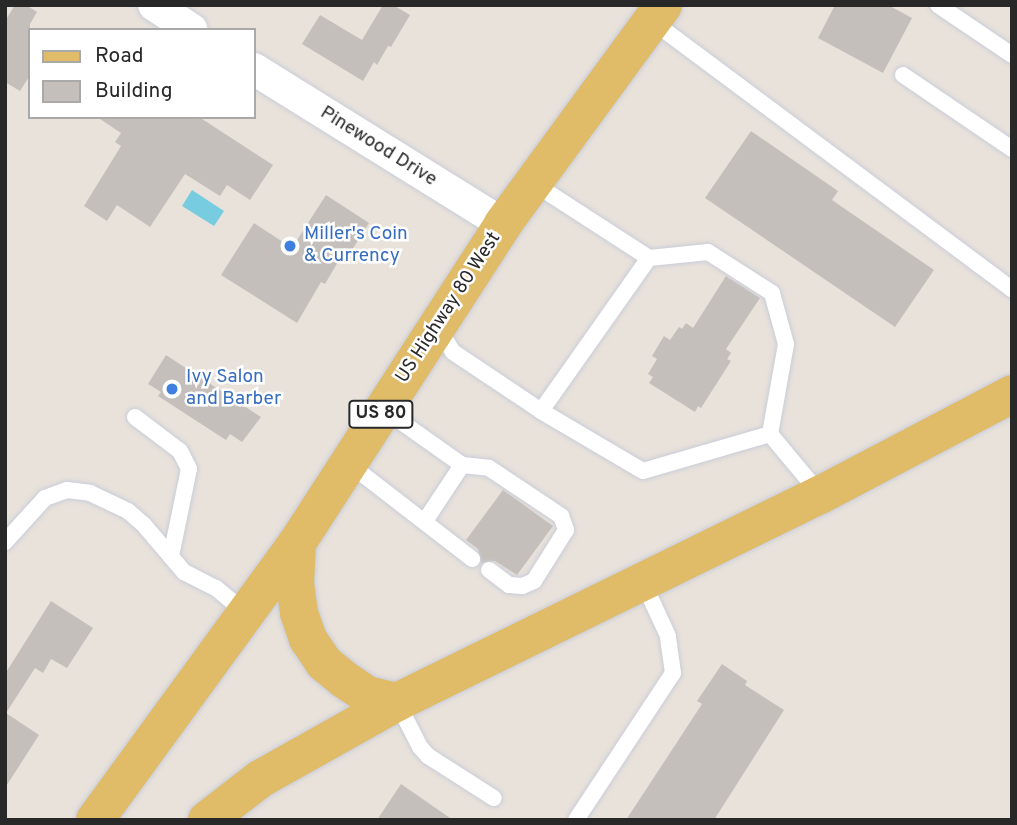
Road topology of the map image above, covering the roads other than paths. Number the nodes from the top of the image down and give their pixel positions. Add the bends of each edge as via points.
1 (154, 5) edge
2 (938, 5) edge
3 (657, 13) edge
4 (189, 28) edge
5 (1012, 55) edge
6 (256, 70) edge
7 (903, 75) dead end
8 (1012, 149) edge
9 (533, 183) junction
10 (503, 224) junction
11 (649, 258) junction
12 (1012, 289) edge
13 (437, 327) junction
14 (1012, 394) edge
15 (383, 409) junction
16 (541, 411) junction
17 (135, 417) dead end
18 (770, 434) junction
19 (348, 463) junction
20 (462, 465) junction
21 (820, 495) junction
22 (425, 521) junction
23 (5, 542) edge
24 (296, 543) junction
25 (171, 556) junction
26 (472, 559) dead end
27 (489, 570) dead end
28 (643, 582) junction
29 (246, 613) junction
30 (397, 702) junction
31 (494, 797) dead end
32 (223, 813) edge
33 (95, 820) edge
34 (576, 820) edge

1 - 4 street
2 - 5 lane
3 - 9 main road, US Highway 80 West / US 80
3 - 12 lane
6 - 10 street, Pinewood Drive
7 - 8 lane
9 - 10 main road, US Highway 80 West / US 80
9 - 11 lane
10 - 13 main road, US Highway 80 West / US 80
11 - 16 lane
11 - 18 lane via 708,252 772,293 786,344
13 - 15 main road, US Highway 80 West / US 80
13 - 16 lane via 453,352
14 - 21 main road
15 - 19 main road, US Highway 80 West / US 80
15 - 20 lane
16 - 18 lane via 643,471
17 - 25 lane via 180,451 189,468
18 - 21 lane
19 - 22 lane
19 - 24 main road, US Highway 80 West / US 80
20 - 22 lane
20 - 27 lane via 489,468 561,516 566,530 534,581 509,585
21 - 28 main road
22 - 26 lane
23 - 25 lane via 45,498 67,490 107,499 128,511
24 - 29 main road, US Highway 80 West / US 80
24 - 30 main road via 295,584 308,639 324,663 345,680 367,695
25 - 29 lane via 189,577 216,589
28 - 30 main road
28 - 34 lane via 668,636 673,673
29 - 33 main road, US Highway 80 West / US 80
30 - 31 lane via 428,756
30 - 32 main road via 260,779

